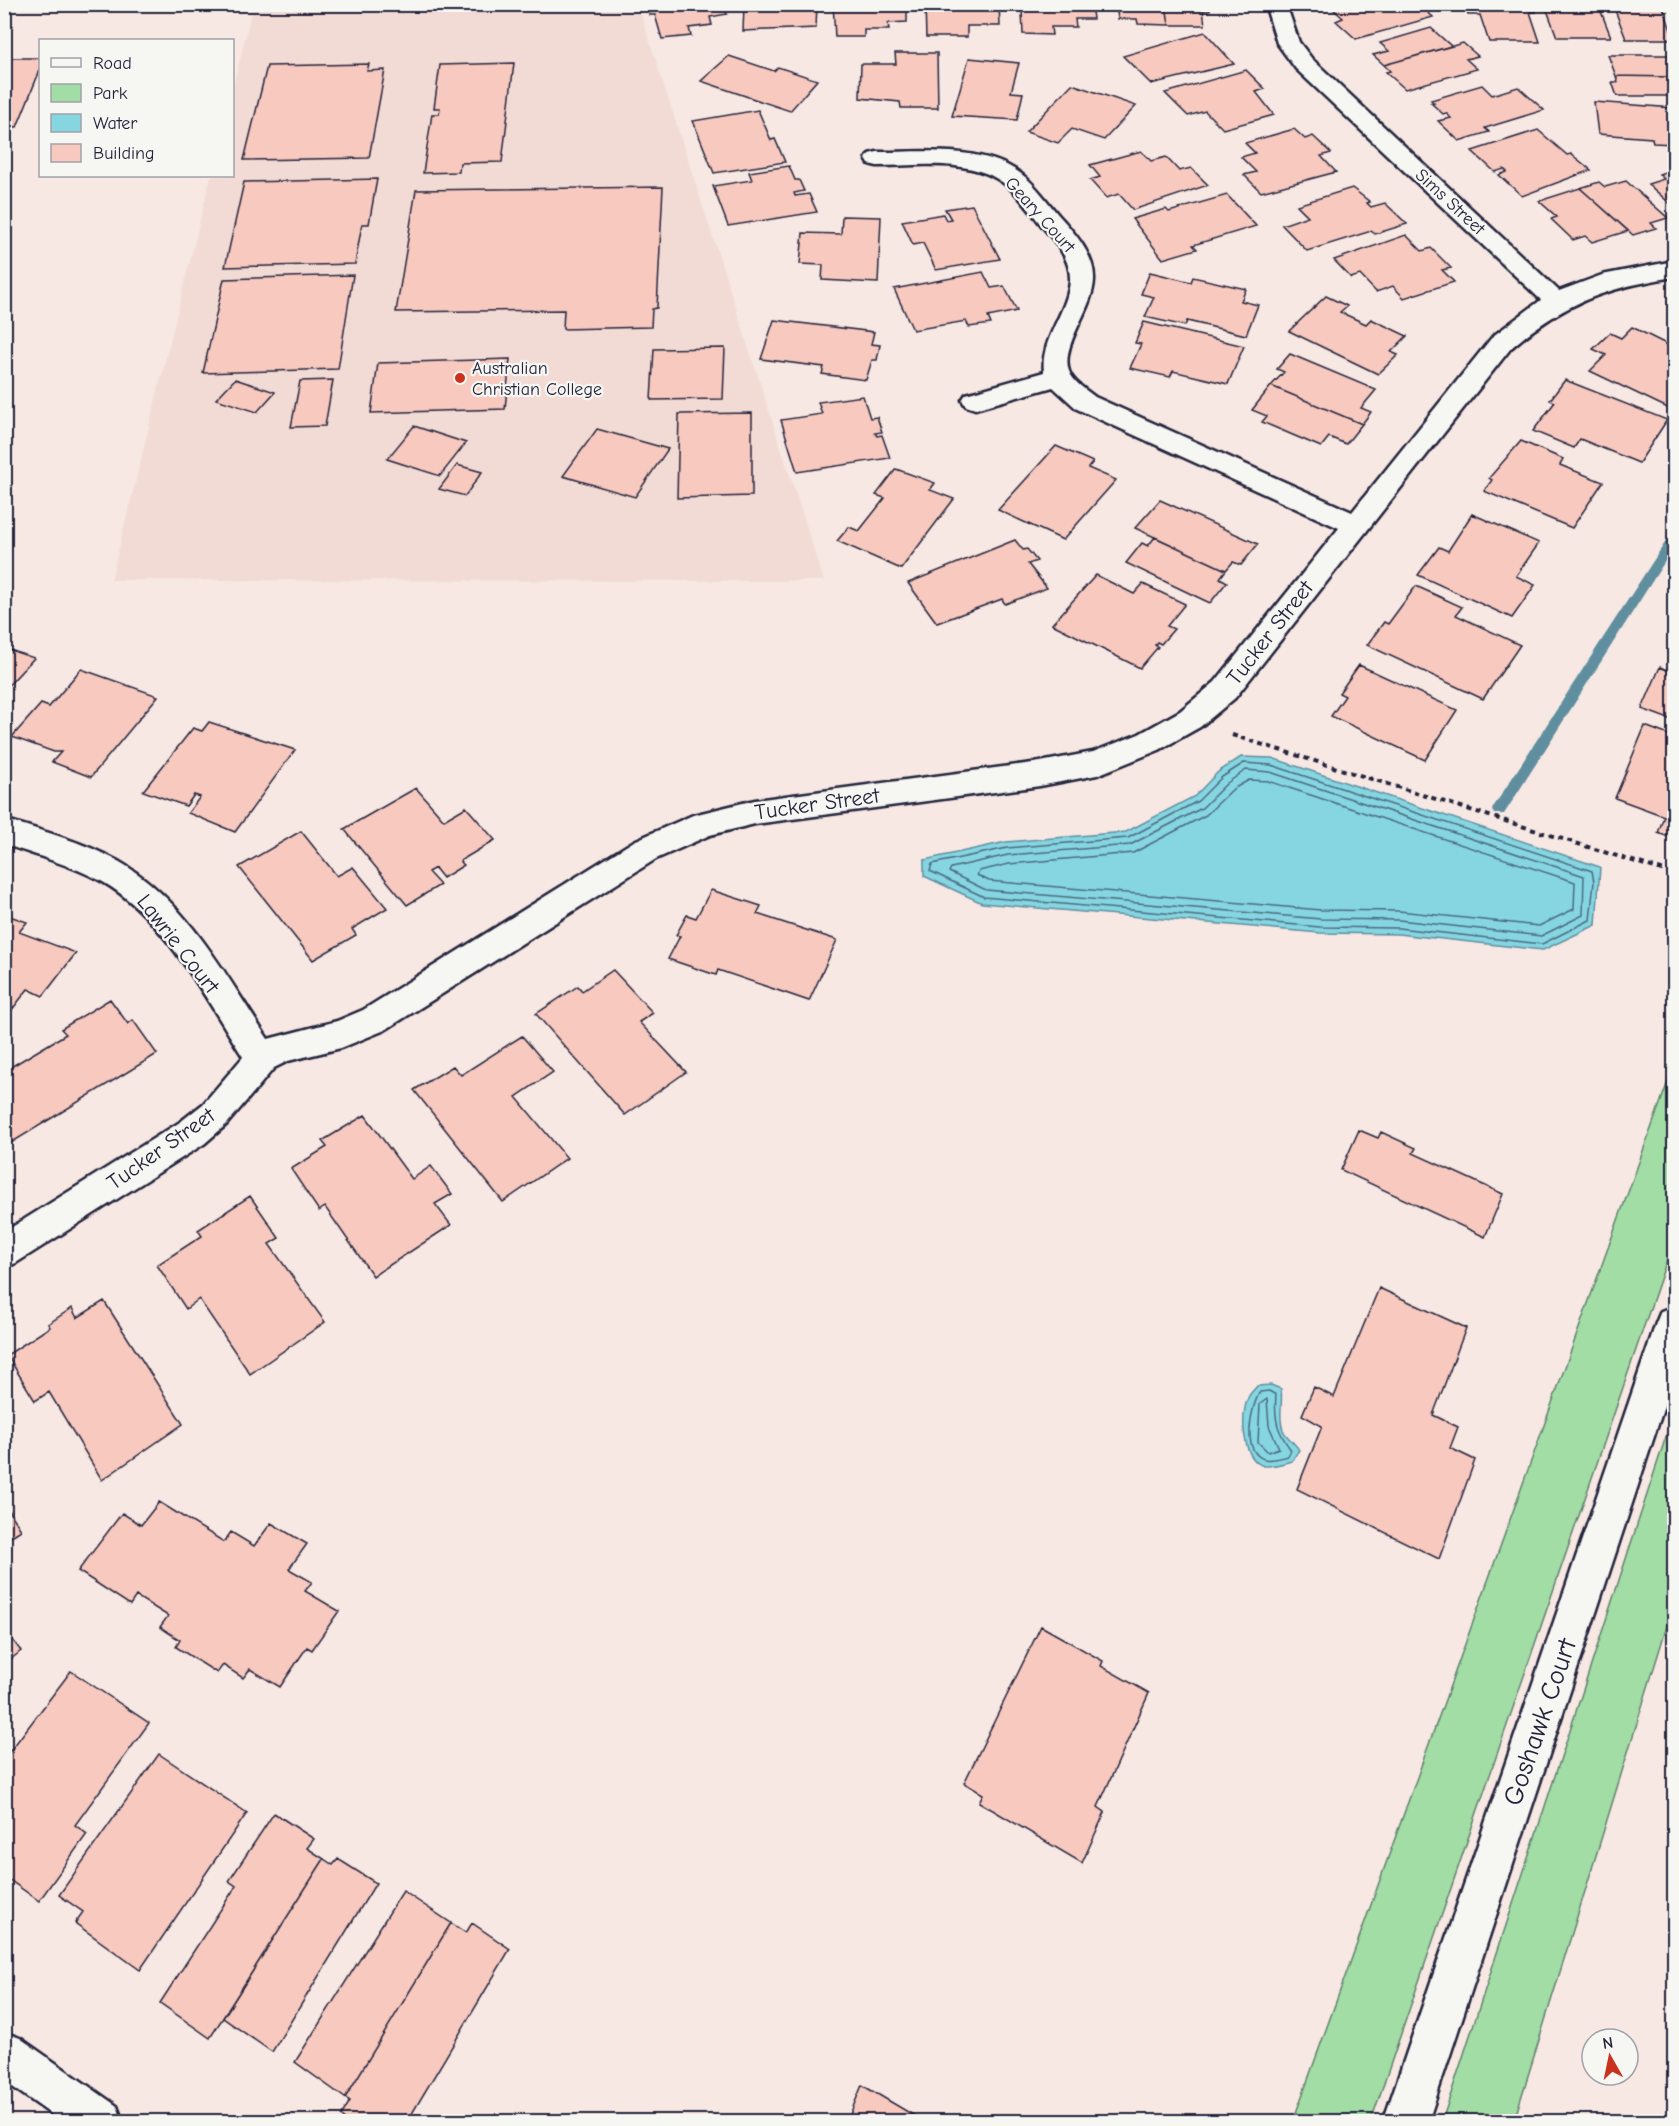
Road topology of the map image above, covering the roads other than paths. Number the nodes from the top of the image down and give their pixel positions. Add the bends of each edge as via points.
1 (1275, 4) edge
2 (877, 159) dead end
3 (1674, 269) edge
4 (1555, 300) junction
5 (1057, 377) junction
6 (975, 400) dead end
7 (1356, 525) junction
8 (4, 831) edge
9 (262, 1058) junction
10 (4, 1252) edge
11 (1674, 1323) edge
12 (4, 2054) edge
13 (100, 2121) edge
14 (1405, 2121) edge

1 - 4 street, Sims Street via 1288,43 1304,64
2 - 5 street, Geary Court via 959,161 1011,176 1064,236 1079,259 1082,279 1080,297 1054,356
3 - 4 street via 1628,276
4 - 7 street, Tucker Street via 1502,342
5 - 6 street
5 - 7 street via 1067,391 1086,403
7 - 9 street, Tucker Street via 1225,690 1190,719 1149,741 1097,763 1040,774 755,812 704,825 645,850 374,1020 341,1034 282,1048
8 - 9 street, Lawrie Court via 115,874 149,898
9 - 10 street, Tucker Street via 215,1114 192,1133
11 - 14 street, Goshawk Court
12 - 13 street

